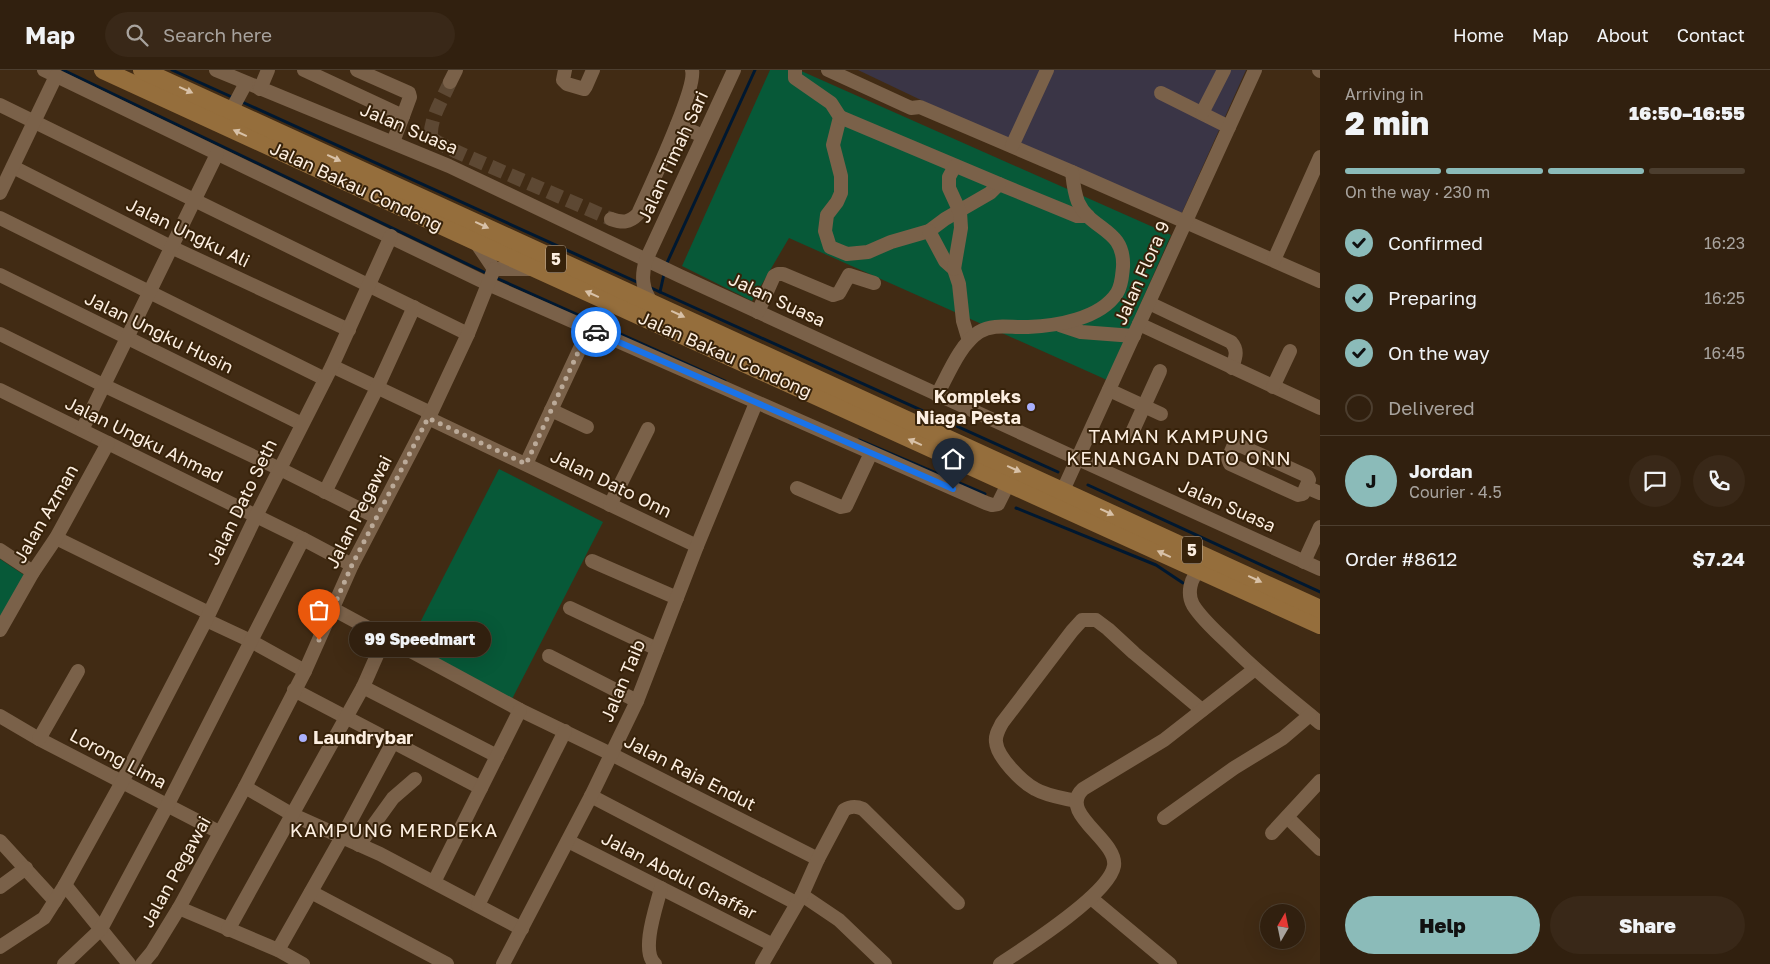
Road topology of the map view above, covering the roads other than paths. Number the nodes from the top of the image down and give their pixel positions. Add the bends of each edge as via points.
1 (103, 70) edge
2 (142, 70) edge
3 (216, 70) edge
4 (268, 70) edge
5 (304, 70) edge
6 (358, 70) edge
7 (565, 70) edge
8 (594, 70) edge
9 (692, 70) edge
10 (734, 70) edge
11 (795, 70) edge
12 (828, 70) edge
13 (850, 70) edge
14 (1048, 70) edge
15 (1224, 70) edge
16 (1255, 70) edge
17 (50, 73) edge
18 (260, 89) junction
19 (1161, 93) dead end
20 (238, 97) junction
21 (0, 105) edge
22 (920, 107) junction
23 (1202, 113) junction
24 (402, 116) junction
25 (840, 117) junction
26 (34, 122) junction
27 (677, 125) junction
28 (1229, 127) junction
29 (703, 136) junction
30 (393, 142) junction
31 (1012, 146) junction
32 (216, 154) junction
33 (1320, 158) edge
34 (956, 166) junction
35 (13, 168) junction
36 (1072, 172) junction
37 (1316, 179) edge
38 (999, 184) junction
39 (0, 193) edge
40 (194, 200) junction
41 (960, 212) junction
42 (1088, 216) junction
43 (0, 218) edge
44 (611, 219) tunnel mouth
45 (1185, 222) junction
46 (929, 231) junction
47 (391, 236) junction
48 (475, 242) junction
49 (171, 248) junction
50 (1274, 260) junction
51 (649, 265) junction
52 (954, 269) junction
53 (538, 270) junction
54 (0, 275) edge
55 (491, 276) junction
56 (1320, 281) edge
57 (874, 283) dead end
58 (370, 286) junction
59 (149, 292) junction
60 (648, 298) junction
61 (1149, 303) junction
62 (414, 307) junction
63 (758, 312) junction
64 (1060, 325) junction
65 (589, 329) junction
66 (349, 330) junction
67 (1137, 330) junction
68 (0, 334) edge
69 (468, 334) junction
70 (126, 338) junction
71 (969, 341) junction
72 (1290, 351) dead end
73 (332, 366) junction
74 (1232, 368) junction
75 (1160, 371) dead end
76 (325, 379) junction
77 (103, 386) junction
78 (1273, 386) junction
79 (377, 388) junction
80 (0, 390) edge
81 (1109, 390) junction
82 (937, 395) junction
83 (756, 403) junction
84 (1144, 406) junction
85 (1320, 408) edge
86 (551, 410) junction
87 (1162, 414) dead end
88 (429, 416) junction
89 (302, 424) junction
90 (588, 427) dead end
91 (648, 429) dead end
92 (82, 430) junction
93 (1130, 437) dead end
94 (108, 443) junction
95 (871, 453) junction
96 (1078, 459) junction
97 (526, 464) junction
98 (280, 468) junction
99 (1008, 484) junction
100 (1306, 487) junction
101 (797, 488) dead end
102 (325, 492) junction
103 (1320, 493) edge
104 (1060, 498) junction
105 (610, 505) junction
106 (256, 516) junction
107 (376, 517) junction
108 (1320, 527) edge
109 (56, 538) junction
110 (303, 539) junction
111 (697, 546) junction
112 (0, 550) edge
113 (592, 561) dead end
114 (1304, 562) junction
115 (352, 565) junction
116 (1320, 569) edge
117 (33, 572) junction
118 (1197, 572) junction
119 (677, 598) junction
120 (570, 608) dead end
121 (333, 609) junction
122 (1320, 609) edge
123 (207, 617) junction
124 (1320, 625) edge
125 (0, 630) edge
126 (385, 637) junction
127 (251, 641) junction
128 (657, 649) junction
129 (549, 656) dead end
130 (1255, 670) junction
131 (78, 671) dead end
132 (305, 671) junction
133 (363, 687) junction
134 (294, 690) junction
135 (637, 701) junction
136 (520, 710) junction
137 (1202, 710) junction
138 (0, 716) edge
139 (346, 717) junction
140 (1315, 719) edge
141 (565, 731) junction
142 (39, 739) junction
143 (393, 742) junction
144 (611, 754) junction
145 (497, 756) junction
146 (415, 779) dead end
147 (122, 782) junction
148 (1319, 784) edge
149 (245, 787) junction
150 (481, 788) junction
151 (591, 796) junction
152 (167, 806) junction
153 (1077, 806) junction
154 (293, 814) junction
155 (1286, 817) junction
156 (1164, 818) dead end
157 (219, 832) junction
158 (1272, 833) dead end
159 (342, 837) junction
160 (568, 840) junction
161 (0, 842) edge
162 (359, 845) junction
163 (1320, 849) edge
164 (818, 859) junction
165 (26, 868) junction
166 (434, 882) junction
167 (65, 885) junction
168 (0, 887) edge
169 (661, 888) junction
170 (311, 892) junction
171 (1092, 898) junction
172 (799, 899) junction
173 (55, 901) junction
174 (958, 903) dead end
175 (478, 905) junction
176 (179, 908) junction
177 (101, 929) junction
178 (522, 929) junction
179 (228, 930) junction
180 (773, 945) junction
181 (0, 947) edge
182 (278, 950) junction
183 (296, 962) edge
184 (64, 964) edge
185 (129, 964) edge
186 (142, 964) edge
187 (447, 964) edge
188 (503, 964) edge
189 (655, 964) edge
190 (762, 964) edge
191 (885, 964) edge
192 (1000, 964) edge
193 (1170, 964) edge

48 -> 1 main road, Jalan Bakau Condong / 5
2 -> 20 main road, Jalan Bakau Condong / 5
3 - 20 street, Jalan Suasa
4 - 18 street
5 - 24 street
6 - 24 street via 409,93
7 - 8 street via 563,80 584,89
9 - 27 street via 693,79
10 - 29 street, Jalan Timah Sari
11 - 25 street via 795,78 831,103
12 - 22 street via 911,108
13 - 22 street via 914,99
14 - 31 street
15 - 23 street
16 - 28 street, Jalan Flora 9
17 - 26 street
17 - 32 street
18 - 20 street, Jalan Suasa
18 - 30 street, Jalan Suasa
19 - 23 street
20 -> 60 main road, Jalan Bakau Condong / 5
21 - 26 street
22 - 31 street
23 - 28 street
24 - 30 street
25 - 34 street
25 - 46 street via 833,145 841,176 841,193 827,215 825,231 830,247 847,254 868,252
26 - 35 street
26 - 40 street
27 - 29 street
27 - 44 street via 638,214 625,223
28 - 45 street, Jalan Flora 9
29 - 51 street, Jalan Timah Sari
30 - 51 street, Jalan Suasa via 451,160
31 - 36 street
32 - 40 street
32 - 47 street
33 - 37 street
34 - 38 street
34 - 41 street via 949,177 949,188
35 - 39 street
35 - 49 street, Jalan Ungku Ali
36 - 42 street via 1078,202
36 - 45 street
37 - 50 street
38 - 41 street
38 - 42 street via 1077,216
40 - 49 street
40 - 58 street
41 - 46 street
41 - 52 street via 961,228
42 - 64 street via 1120,245 1122,280 1108,304 1096,312
43 - 59 street
45 - 50 street
45 - 61 street, Jalan Flora 9
46 - 52 street via 945,261
47 - 55 street
47 - 58 street, Jalan Dato Seth
48 - 53 main road, Jalan Bakau Condong / 5
48 - 55 street via 488,259
49 - 59 street
49 - 66 street, Jalan Ungku Ali
50 - 56 street
51 - 60 street
51 - 63 street, Jalan Suasa
52 - 71 street
53 - 55 street via 522,268
99 -> 53 main road, Jalan Bakau Condong / 5
54 - 70 street, Jalan Ungku Husin
55 - 65 street
55 - 69 street, Jalan Pegawai
57 - 63 street via 849,274 839,293 833,294 778,274 774,276
58 - 62 street
58 - 66 street, Jalan Dato Seth
59 - 70 street
59 - 76 street
60 -> 104 main road, Jalan Bakau Condong / 5
61 - 67 street, Jalan Flora 9
61 - 74 street via 1231,342 1236,348
62 - 69 street
62 - 79 street
63 - 82 street, Jalan Suasa
64 - 67 street via 1082,332
64 - 71 street via 994,326 979,332
65 - 83 street
65 - 86 street
66 - 73 street, Jalan Dato Seth
67 - 74 street
67 - 81 street, Jalan Flora 9
68 - 77 street
69 - 88 street, Jalan Pegawai
70 - 77 street
70 - 89 street, Jalan Ungku Husin
71 - 82 street
72 - 78 street
73 - 76 street, Jalan Dato Seth
73 - 79 street, Jalan Dato Onn
74 - 78 street
75 - 84 street
76 - 89 street, Jalan Dato Seth
77 - 92 street
77 - 98 street
78 - 85 street
79 - 88 street, Jalan Dato Onn
79 - 102 street
80 - 92 street, Jalan Ungku Ahmad
81 - 84 street
81 - 96 street, Jalan Flora 9
82 - 96 street, Jalan Suasa
83 - 95 street
83 - 111 street, Jalan Taib
84 - 87 street
84 - 93 street
86 - 90 street
86 - 97 street
88 - 97 street, Jalan Dato Onn
88 - 107 street, Jalan Pegawai
89 - 98 street, Jalan Dato Seth
91 - 105 street
92 - 94 street, Jalan Ungku Ahmad
94 - 106 street, Jalan Ungku Ahmad
94 - 109 street, Jalan Azman
95 - 99 street via 992,505 998,504
95 - 101 street via 846,506 841,507
96 - 104 street, Jalan Flora 9
96 - 114 street, Jalan Suasa
97 - 105 street, Jalan Dato Onn
98 - 102 street
98 - 106 street, Jalan Dato Seth
99 - 104 main road, Jalan Bakau Condong / 5
100 - 100 street via 1307,476 1239,445 1233,447 1228,459 1230,464 1298,495
100 - 103 street
102 - 107 street
118 -> 104 main road, Jalan Bakau Condong / 5
104 -> 122 main road, Jalan Bakau Condong / 5
105 - 111 street, Jalan Dato Onn
106 - 110 street, Jalan Ungku Ahmad
106 - 123 street, Jalan Dato Seth
107 - 115 street, Jalan Pegawai
108 - 114 street
109 - 117 street, Jalan Azman
109 - 123 street
110 - 115 street, Jalan Ungku Ahmad
110 - 127 street
111 - 119 street, Jalan Taib
112 - 117 street
113 - 119 street
114 - 116 street, Jalan Suasa
115 - 121 street, Jalan Pegawai
117 - 125 street, Jalan Azman
118 - 124 main road, Jalan Bakau Condong / 5
118 - 130 street via 1191,583 1192,603
119 - 128 street, Jalan Taib
120 - 128 street
121 - 126 street, Jalan Raja Endut
121 - 132 street, Jalan Pegawai
123 - 127 street
123 - 147 street, Jalan Dato Seth
126 - 133 street
126 - 136 street, Jalan Raja Endut
127 - 132 street
127 - 152 street
128 - 135 street, Jalan Taib
129 - 135 street
130 - 137 street
130 - 140 street
131 - 142 street
132 - 134 street, Jalan Pegawai
133 - 139 street
133 - 145 street
134 - 139 street
134 - 149 street, Jalan Pegawai
135 - 144 street, Jalan Taib
136 - 141 street, Jalan Raja Endut
136 - 145 street
137 - 153 street via 1164,740 1083,789 1078,794
137 - 153 street via 1096,620 1082,620 996,735 999,755 1034,789
138 - 142 street, Lorong Lima
139 - 143 street
139 - 154 street
140 - 156 street via 1234,768
141 - 144 street, Jalan Raja Endut
141 - 175 street
142 - 147 street, Lorong Lima
143 - 150 street
143 - 159 street
144 - 151 street, Jalan Taib
144 - 164 street, Jalan Raja Endut
145 - 150 street
146 - 162 street via 393,798
147 - 152 street, Lorong Lima
147 - 167 street, Jalan Dato Seth
148 - 155 street
149 - 154 street
149 - 157 street, Jalan Pegawai
150 - 166 street
151 - 160 street, Jalan Taib
151 - 172 street
152 - 157 street, Lorong Lima
152 - 177 street
153 - 171 street via 1110,850 1114,864 1111,875
154 - 159 street
154 - 179 street
155 - 158 street
155 - 163 street
157 - 176 street, Jalan Pegawai
159 - 162 street
159 - 170 street
160 - 169 street, Jalan Abdul Ghaffar
160 - 178 street, Jalan Taib
161 - 165 street
162 - 166 street
164 - 172 street
164 - 174 street via 844,810 857,806
165 - 168 street
165 - 173 street
166 - 175 street
167 - 173 street, Jalan Dato Seth
167 - 177 street
169 - 180 street, Jalan Abdul Ghaffar
169 - 189 street via 649,939 649,953
170 - 182 street
170 - 187 street
171 - 192 street
171 - 193 street
172 - 180 street
172 - 191 street via 839,920
173 - 181 street, Jalan Dato Seth via 44,918
175 - 178 street
176 - 179 street
176 - 186 street, Jalan Pegawai
177 - 184 street
177 - 185 street
178 - 188 street, Jalan Taib
179 - 182 street
180 - 190 street
182 - 183 street

